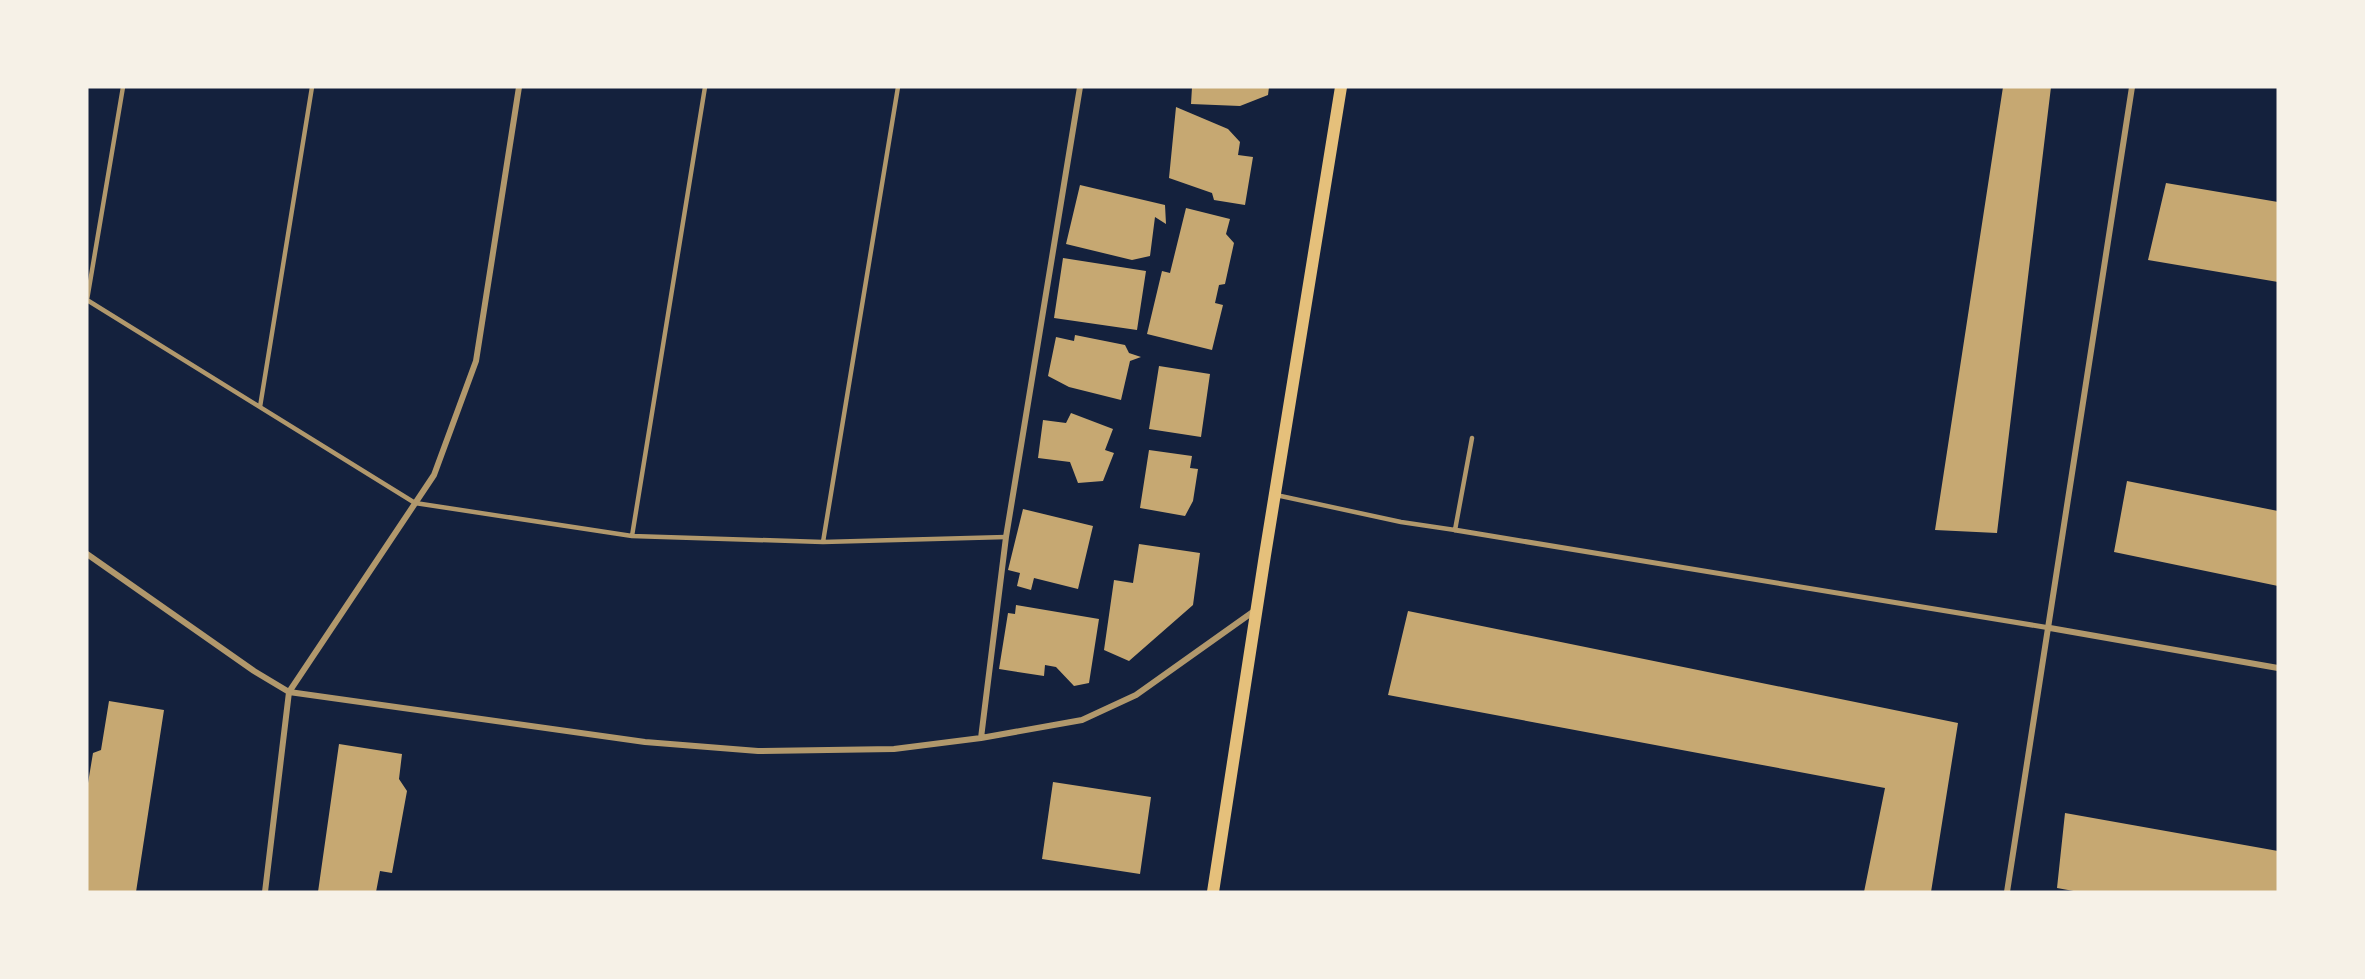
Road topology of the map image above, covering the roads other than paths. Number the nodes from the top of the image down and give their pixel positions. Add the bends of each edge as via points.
1 (123, 87) edge
2 (312, 87) edge
3 (519, 87) edge
4 (705, 87) edge
5 (898, 87) edge
6 (1080, 87) edge
7 (1341, 87) edge
8 (2132, 87) edge
9 (87, 300) edge
10 (260, 407) junction
11 (1472, 438) dead end
12 (1275, 495) junction
13 (415, 503) junction
14 (1455, 530) junction
15 (632, 536) junction
16 (1005, 537) junction
17 (823, 542) junction
18 (87, 555) edge
19 (1257, 608) junction
20 (2050, 628) junction
21 (2278, 668) edge
22 (289, 692) junction
23 (981, 738) junction
24 (265, 892) edge
25 (1213, 892) edge
26 (2007, 892) edge

1 - 9 lane
2 - 10 lane
3 - 13 street via 476,361 434,475
4 - 15 lane
5 - 17 lane
6 - 16 street
7 - 12 main road
8 - 20 street
9 - 10 lane
10 - 13 lane
11 - 14 lane
12 - 14 lane
12 - 19 main road
13 - 15 lane
13 - 22 street
14 - 20 street
15 - 17 lane
16 - 17 lane
16 - 23 street
18 - 22 street
19 - 23 street via 1136,695 1082,720
19 - 25 main road
20 - 21 street
20 - 26 street
22 - 23 street via 645,742 758,751 894,749
22 - 24 street

